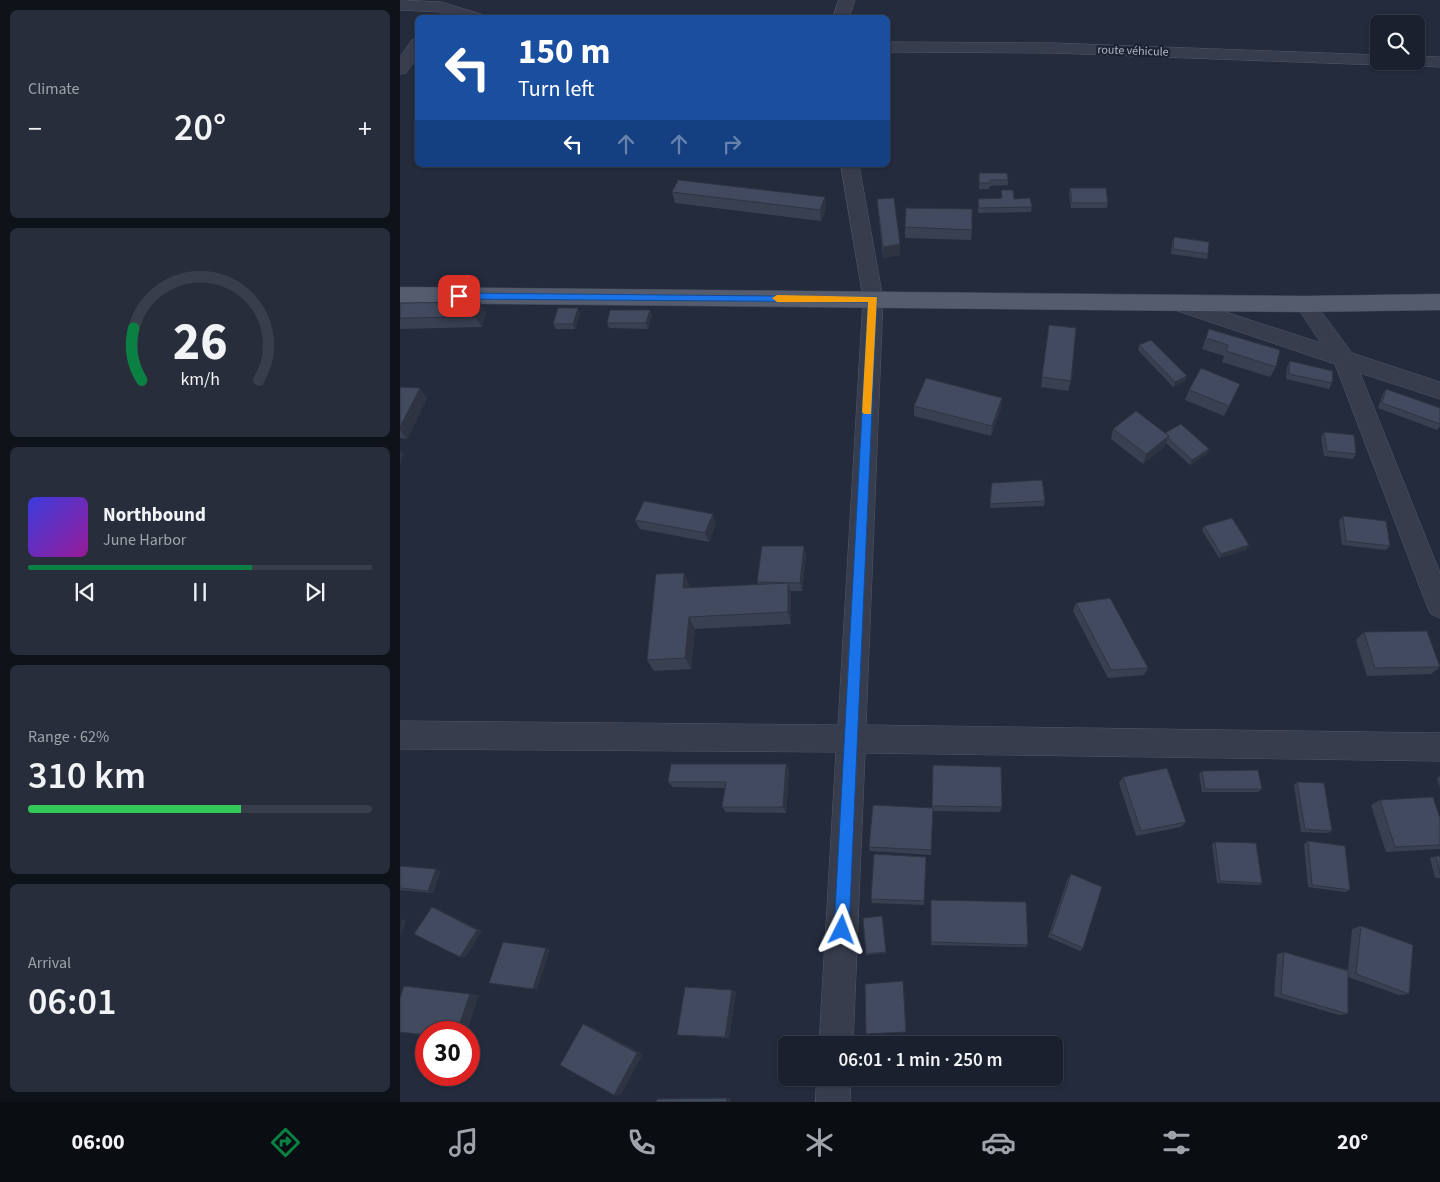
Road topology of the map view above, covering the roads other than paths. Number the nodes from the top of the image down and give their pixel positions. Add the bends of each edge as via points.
1 (847, 0) edge
2 (400, 5) edge
3 (441, 8) edge
4 (467, 15) edge
5 (842, 15) edge
6 (890, 46) edge
7 (415, 47) edge
8 (1370, 60) edge
9 (1425, 62) edge
10 (1440, 62) edge
11 (400, 69) edge
12 (850, 167) edge
13 (400, 296) edge
14 (873, 299) junction
15 (1176, 302) junction
16 (1440, 302) edge
17 (1305, 304) junction
18 (1344, 359) junction
19 (1440, 391) edge
20 (1440, 606) edge
21 (400, 734) edge
22 (851, 739) junction
23 (1440, 747) edge
24 (836, 1036) edge
25 (834, 1086) edge
26 (833, 1102) edge

1 - 5 street
2 - 3 street
3 - 4 street
6 - 8 street, route véhicule via 1053,48
7 - 11 street
9 - 10 street
12 - 14 street
13 - 14 main road
14 - 15 main road
14 - 22 street
15 - 17 main road
15 - 18 street
16 - 17 main road
17 - 18 street
18 - 19 street
18 - 20 street
21 - 22 street
22 - 23 street
22 - 24 street
25 - 26 street

